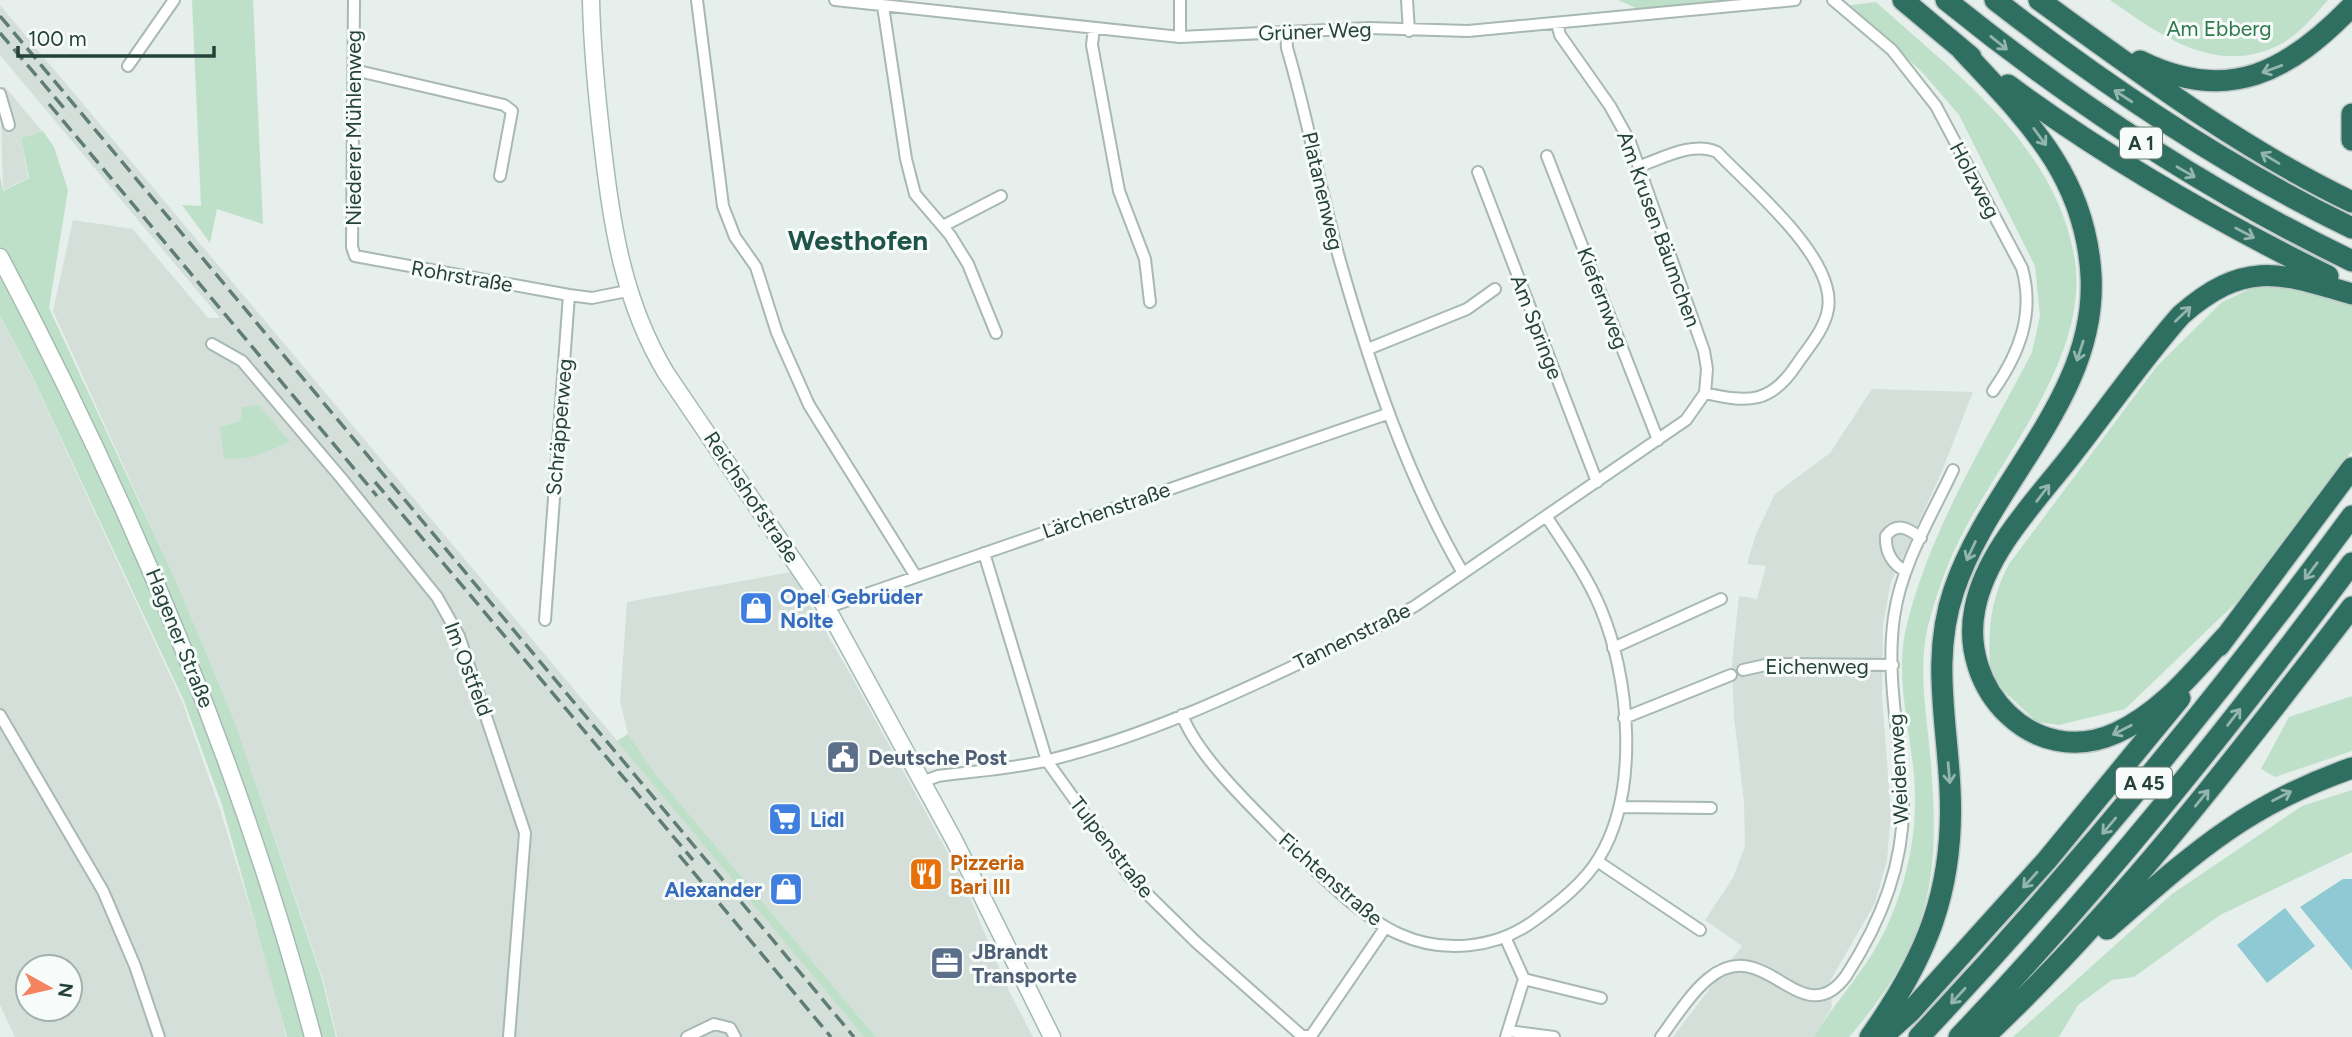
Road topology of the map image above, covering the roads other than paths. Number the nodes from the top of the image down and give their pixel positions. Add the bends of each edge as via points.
1 (174, 0) edge
2 (354, 0) edge
3 (591, 0) edge
4 (697, 0) edge
5 (835, 0) edge
6 (1180, 0) edge
7 (1407, 0) edge
8 (1795, 0) edge
9 (1833, 0) edge
10 (1903, 0) edge
11 (1946, 0) edge
12 (1995, 0) edge
13 (2039, 0) edge
14 (883, 6) junction
15 (2352, 6) edge
16 (1557, 23) junction
17 (1094, 27) junction
18 (2076, 27) junction
19 (1286, 31) junction
20 (1409, 31) junction
21 (1180, 37) junction
22 (1962, 50) junction
23 (128, 66) dead end
24 (354, 70) junction
25 (0, 94) edge
26 (2352, 114) edge
27 (9, 125) dead end
28 (2352, 140) edge
29 (1547, 156) dead end
30 (1640, 166) junction
31 (1478, 172) dead end
32 (500, 176) dead end
33 (1001, 196) dead end
34 (2352, 202) edge
35 (943, 226) junction
36 (2352, 228) edge
37 (355, 256) joint
38 (0, 257) edge
39 (2352, 261) edge
40 (2352, 288) edge
41 (1495, 289) dead end
42 (627, 291) junction
43 (569, 295) junction
44 (2352, 295) edge
45 (1150, 302) dead end
46 (996, 333) dead end
47 (212, 344) dead end
48 (1368, 349) junction
49 (1993, 391) dead end
50 (1705, 393) junction
51 (1387, 414) junction
52 (1658, 440) junction
53 (2352, 468) edge
54 (1953, 470) dead end
55 (1597, 482) junction
56 (1546, 516) junction
57 (2352, 516) edge
58 (1921, 538) junction
59 (984, 553) junction
60 (2352, 563) edge
61 (1906, 571) junction
62 (1463, 573) junction
63 (915, 575) junction
64 (1721, 599) dead end
65 (2352, 607) edge
66 (826, 608) junction
67 (545, 620) dead end
68 (2227, 636) junction
69 (1612, 648) junction
70 (1892, 666) junction
71 (1743, 670) dead end
72 (1731, 675) dead end
73 (0, 715) edge
74 (1182, 715) junction
75 (1623, 718) junction
76 (1047, 761) junction
77 (2352, 768) edge
78 (922, 782) junction
79 (1620, 807) junction
80 (1711, 807) dead end
81 (1597, 860) junction
82 (1385, 928) junction
83 (1700, 930) dead end
84 (1505, 937) junction
85 (1524, 979) junction
86 (2046, 979) junction
87 (1601, 998) dead end
88 (1507, 1034) edge
89 (1313, 1036) edge
90 (159, 1037) edge
91 (313, 1037) edge
92 (509, 1037) edge
93 (687, 1037) edge
94 (735, 1037) edge
95 (1052, 1037) edge
96 (1554, 1037) edge
97 (1661, 1037) edge
98 (1870, 1037) edge
99 (1882, 1037) edge
100 (1919, 1037) edge
101 (1959, 1037) edge
102 (1984, 1037) edge

1 - 23 street
2 - 24 street, Niederer Mühlenweg
3 - 42 street, Reichshofstraße via 593,65 609,202
4 - 63 street via 723,206 735,237 756,267 777,333 809,405
5 - 14 street, Grüner Weg
6 - 21 street
7 - 20 street
8 - 16 street, Grüner Weg
9 - 49 street, Holzweg via 1892,50 1936,106 2022,268 2026,321 2009,368
10 - 22 highway
11 -> 39 highway, A 1 via 2046,79 2170,162
36 -> 12 highway, A 1 via 2254,176 2129,99
13 - 18 highway
14 - 17 street, Grüner Weg
14 - 35 street via 910,180 923,207
15 -> 18 highway via 2286,63 2224,80 2179,77
16 - 20 street, Grüner Weg
16 - 30 street, Am Krusen Bäumchen via 1560,35 1610,106
17 - 21 street, Grüner Weg
17 - 45 street via 1092,45 1119,191 1145,259
34 -> 18 highway via 2209,120
19 - 20 street, Grüner Weg
19 - 21 street, Grüner Weg
19 - 48 street, Platanenweg via 1340,260
22 -> 40 highway via 2088,142
22 -> 98 highway via 2025,118 2057,162 2083,220 2090,298 2084,338 2055,410 1976,539 1954,589 1940,656 1950,791 1949,849 1941,898 1920,959
24 - 32 street via 504,105 512,111
24 - 37 street, Niederer Mühlenweg
25 - 27 street
26 - 28 highway
29 - 52 street, Kiefernweg
30 - 50 street, Am Krusen Bäumchen via 1707,369
30 - 50 street via 1695,148 1717,152 1790,229 1824,276 1829,304 1824,321 1785,381 1772,393 1747,400
31 - 55 street, Am Springe
33 - 35 street
35 - 46 street via 968,264
37 - 43 street, Rohrstraße
38 - 91 street, Hagener Straße via 130,519 184,644 263,860
41 - 48 street via 1467,309
42 - 43 street via 592,298
42 - 66 street, Reichshofstraße via 666,373
43 - 67 street, Schräpperweg
68 -> 44 highway via 2179,688 2145,716 2102,738 2073,740 2031,731 1996,704 1978,671 1973,624 1980,592 2004,543 2189,308 2213,290 2260,275 2307,279
47 - 92 street, Im Ostfeld via 242,361 342,479 437,597 459,636 525,833
48 - 51 street, Platanenweg
50 - 52 street, Tannenstraße via 1686,420
51 - 59 street, Lärchenstraße
51 - 62 street, Platanenweg via 1431,515
52 - 55 street, Tannenstraße
53 - 68 highway
54 - 58 street, Weidenweg
55 - 56 street, Tannenstraße
56 - 62 street, Tannenstraße
56 - 69 street, Fichtenstraße via 1600,607
57 -> 100 highway, A 45 via 2173,748
58 - 61 street, Weidenweg
58 - 61 street via 1904,527 1894,528 1886,536 1893,562
59 - 63 street, Lärchenstraße
59 - 76 street, Tulpenstraße
101 -> 60 highway, A 45 via 2168,799
61 - 70 street, Weidenweg via 1893,620
62 - 74 street, Tannenstraße via 1384,624
63 - 66 street, Lärchenstraße
64 - 69 street
86 -> 65 highway via 2142,872
66 - 78 street, Reichshofstraße
68 -> 99 highway via 2150,738 2047,860
69 - 75 street, Fichtenstraße
70 - 71 street, Eichenweg via 1770,664
70 - 97 street, Weidenweg via 1902,795 1901,845 1883,908 1845,976 1832,993 1816,999 1796,993 1759,969 1734,967 1708,979
72 - 75 street
73 - 90 street via 103,891
74 - 76 street, Tannenstraße
74 - 82 street, Fichtenstraße via 1232,786 1298,853
75 - 79 street, Fichtenstraße via 1626,764
76 - 78 street, Tannenstraße
76 - 89 street, Tulpenstraße via 1130,877 1302,1036
86 -> 77 highway via 2179,864 2232,825 2290,792
78 - 95 street, Reichshofstraße
79 - 80 street
79 - 81 street, Fichtenstraße
81 - 83 street
81 - 84 street, Fichtenstraße via 1546,911
82 - 84 street, Fichtenstraße via 1438,946 1477,945
82 - 89 street, Tulpenstraße
84 - 85 street
85 - 87 street
85 - 88 street
86 - 102 highway
88 - 96 street
93 - 94 street via 713,1024 730,1028

